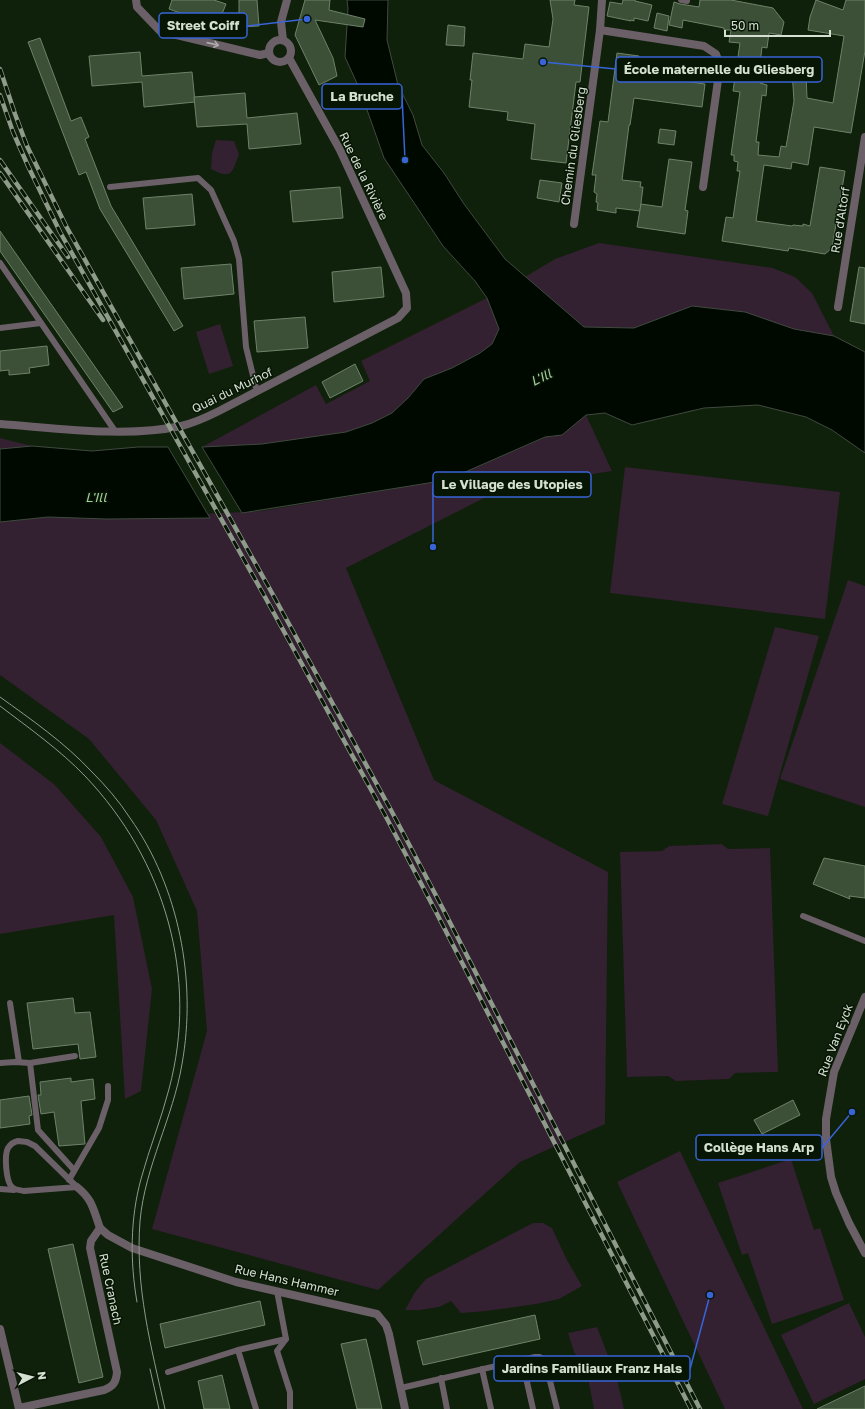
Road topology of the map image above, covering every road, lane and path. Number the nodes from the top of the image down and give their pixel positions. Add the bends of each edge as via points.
1 (136, 0) edge
2 (287, 0) edge
3 (602, 0) edge
4 (600, 30) junction
5 (283, 40) junction
6 (269, 53) junction
7 (289, 58) junction
8 (865, 137) edge
9 (110, 187) dead end
10 (703, 187) dead end
11 (574, 224) dead end
12 (0, 263) edge
13 (838, 307) dead end
14 (407, 308) joint
15 (41, 323) junction
16 (0, 328) edge
17 (257, 392) junction
18 (0, 424) edge
19 (115, 431) junction
20 (803, 916) dead end
21 (865, 941) edge
22 (865, 997) edge
23 (10, 1003) dead end
24 (75, 1056) dead end
25 (19, 1062) junction
26 (0, 1063) edge
27 (30, 1063) junction
28 (108, 1086) dead end
29 (74, 1170) junction
30 (69, 1180) junction
31 (77, 1188) junction
32 (0, 1189) edge
33 (16, 1190) junction
34 (100, 1228) junction
35 (865, 1253) edge
36 (277, 1291) junction
37 (0, 1329) edge
38 (286, 1339) junction
39 (238, 1350) junction
40 (522, 1360) junction
41 (482, 1369) junction
42 (168, 1372) dead end
43 (441, 1378) junction
44 (401, 1388) junction
45 (19, 1408) edge
46 (256, 1409) edge
47 (290, 1409) edge
48 (405, 1409) edge
49 (447, 1409) edge
50 (491, 1409) edge
51 (533, 1409) edge
52 (557, 1409) edge

1 -> 6 street via 137,7 160,32 260,55
2 - 5 street via 281,22
3 - 4 street, Chemin du Gliesberg
4 - 10 street via 704,46 716,54 720,66
4 - 11 street, Chemin du Gliesberg
5 - 6 street via 272,43
5 - 7 street via 291,47
6 - 7 street via 272,59 279,62
7 - 14 street, Rue de la Rivière via 340,150 406,293
8 - 13 street, Rue d'Altorf
9 - 17 lane via 198,178 211,190 234,241 246,347
12 - 15 lane
14 - 17 street, Quai du Murhof via 398,318
15 - 16 lane
15 - 19 lane
17 - 19 street, Quai du Murhof via 189,424 163,429
18 - 19 street, Quai du Murhof
20 - 21 lane
22 - 35 street, Rue Van Eyck via 834,1072 826,1119 831,1177 849,1223
23 - 25 lane
24 - 27 lane
25 - 26 lane
25 - 27 lane
27 - 29 lane via 38,1130
28 - 29 lane via 108,1100 99,1128
29 - 30 lane
30 - 31 lane
30 - 33 lane via 35,1146 18,1141 7,1149 6,1159 7,1178
31 - 33 lane
31 - 34 street via 90,1201
32 - 33 lane
34 - 36 street, Rue Hans Hammer via 132,1248 236,1282
34 - 45 street, Rue Cranach via 90,1241 90,1248 117,1372 116,1382 104,1390
36 - 38 lane
36 - 44 street, Rue Hans Hammer via 377,1314 388,1330
37 - 45 street
38 - 39 lane
38 - 47 lane via 278,1351 290,1392
39 - 42 lane
39 - 46 lane
40 - 41 lane
40 - 51 lane
40 - 52 lane via 534,1357 545,1362
41 - 43 lane
41 - 50 lane
43 - 44 lane
43 - 49 lane
44 - 48 street, Rue Hans Hammer

